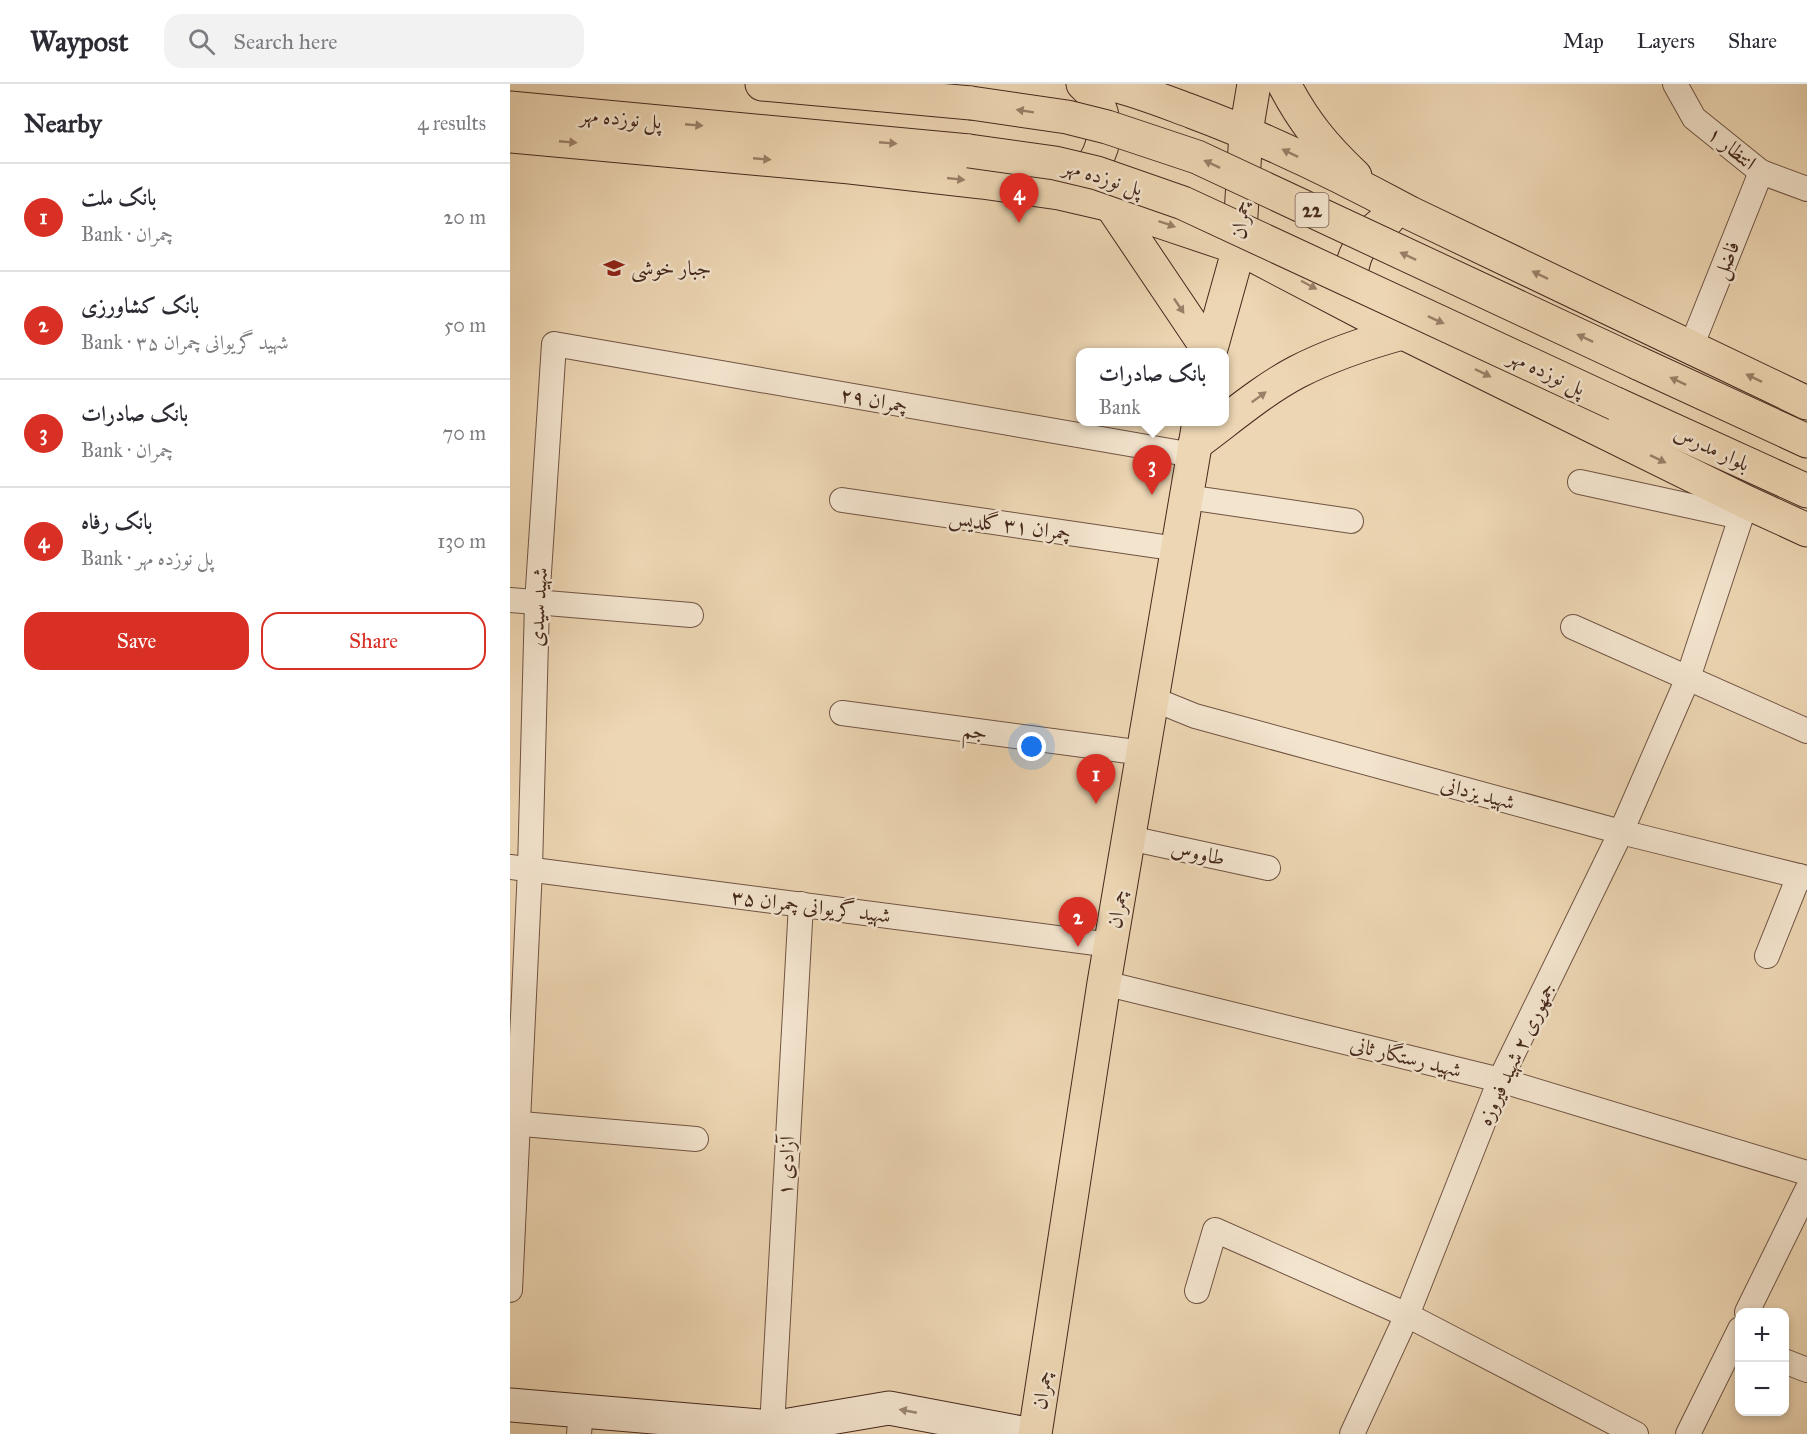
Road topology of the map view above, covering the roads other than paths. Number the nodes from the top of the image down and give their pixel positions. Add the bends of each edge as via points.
1 (762, 84) edge
2 (1083, 84) edge
3 (1110, 84) edge
4 (1254, 84) edge
5 (1284, 84) edge
6 (1675, 84) edge
7 (510, 108) edge
8 (1246, 132) junction
9 (510, 136) edge
10 (1761, 172) junction
11 (1807, 189) edge
12 (1059, 193) junction
13 (1374, 193) junction
14 (1111, 205) junction
15 (1410, 213) junction
16 (1239, 248) junction
17 (1361, 312) junction
18 (1402, 333) junction
19 (554, 345) joint
20 (1207, 348) edge
21 (1211, 348) edge
22 (1691, 348) junction
23 (1807, 403) edge
24 (1616, 404) joint
25 (1229, 417) edge
26 (1076, 422) edge
27 (1101, 426) edge
28 (1216, 426) edge
29 (1196, 440) edge
30 (1807, 441) edge
31 (1580, 482) dead end
32 (1807, 492) edge
33 (1187, 496) junction
34 (842, 500) dead end
35 (1743, 509) junction
36 (1351, 521) dead end
37 (1807, 530) edge
38 (1178, 549) junction
39 (510, 600) edge
40 (537, 603) junction
41 (692, 615) dead end
42 (1573, 627) dead end
43 (1688, 678) junction
44 (1153, 699) junction
45 (842, 713) dead end
46 (1807, 731) edge
47 (1143, 753) junction
48 (1621, 832) junction
49 (1129, 838) junction
50 (520, 868) edge
51 (1268, 868) dead end
52 (1803, 877) edge
53 (801, 904) junction
54 (1111, 945) junction
55 (1767, 956) dead end
56 (1104, 983) junction
57 (1500, 1080) junction
58 (514, 1124) edge
59 (696, 1139) dead end
60 (1807, 1173) edge
61 (1806, 1196) edge
62 (510, 1290) edge
63 (1197, 1291) dead end
64 (1749, 1308) edge
65 (1407, 1316) junction
66 (1735, 1343) edge
67 (1789, 1363) edge
68 (1807, 1370) edge
69 (510, 1405) edge
70 (580, 1422) edge
71 (772, 1427) junction
72 (708, 1428) edge
73 (805, 1434) edge
74 (1027, 1434) edge
75 (1035, 1434) edge
76 (1352, 1434) edge
77 (1636, 1434) edge
78 (1688, 1434) edge

30 -> 1 main road, 22, bridge via 1197,157 1067,117 971,103
2 - 12 main road via 1098,103 1103,141 1096,160 1083,176
3 - 8 main road
4 - 8 main road, چمران
5 - 13 main road via 1300,116 1330,152
6 - 10 street, انتظار ۱ via 1694,117
7 -> 24 main road, پل نوزده مهر, bridge via 969,151 1097,173 1183,203
13 -> 8 main road
8 - 16 main road, چمران
9 -> 12 main road via 850,167
10 - 11 street, انتظار ۱
10 - 22 street, فاضل
12 - 14 main road
13 - 15 main road
14 -> 16 main road
14 -> 20 main road
15 - 17 main road via 1389,219 1371,231 1357,249 1351,270 1352,292
22 -> 15 main road
16 -> 17 main road
16 - 21 main road, چمران
17 - 18 main road
25 -> 18 main road via 1297,372
18 -> 35 main road
19 - 26 street, چمران ۲۹
19 - 40 street, شهید سیدی
23 -> 22 main road
24 - 32 main road, بلوار مدرس
27 - 29 street, چمران ۲۹
29 -> 28 main road
29 - 33 main road, چمران
31 - 35 street
33 - 36 street
33 - 38 main road, چمران
34 - 38 street, چمران ۳۱ گلدیس
35 - 37 main road
35 - 43 street, جمهوری ۲ شهید فیروزه
38 - 44 main road, چمران
39 - 40 street
40 - 41 street
40 - 50 street, شهید سیدی
42 - 43 street
43 - 46 street
43 - 48 street, جمهوری ۲ شهید فیروزه
44 - 47 main road, چمران
44 - 48 street, شهید یزدانی via 1195,716
45 - 47 street, جم
47 - 49 main road, چمران
48 - 52 street, شهید یزدانی
48 - 57 street, جمهوری ۲ شهید فیروزه
49 - 51 street, طاووس
49 - 54 main road, چمران
50 - 53 street, شهید گریوانی چمران ۳۵
50 - 58 street, شهید سیدی
52 - 55 street
53 - 54 street, شهید گریوانی چمران ۳۵
53 - 71 street, آزادی ۱
54 - 56 main road, چمران
56 - 57 street, شهید رستگار ثانی
56 - 75 main road, چمران
57 - 60 street, شهید رستگار ثانی
57 - 65 street, جمهوری ۲ شهید فیروزه
58 - 59 street
58 - 62 street, شهید سیدی
61 - 64 street
63 - 65 street via 1215,1230
65 - 76 street, جمهوری ۲ شهید فیروزه
65 - 77 street
66 - 78 street
67 - 68 street
69 - 70 main road
70 - 72 main road
71 - 72 main road
71 - 73 main road
74 -> 71 main road via 890,1408

